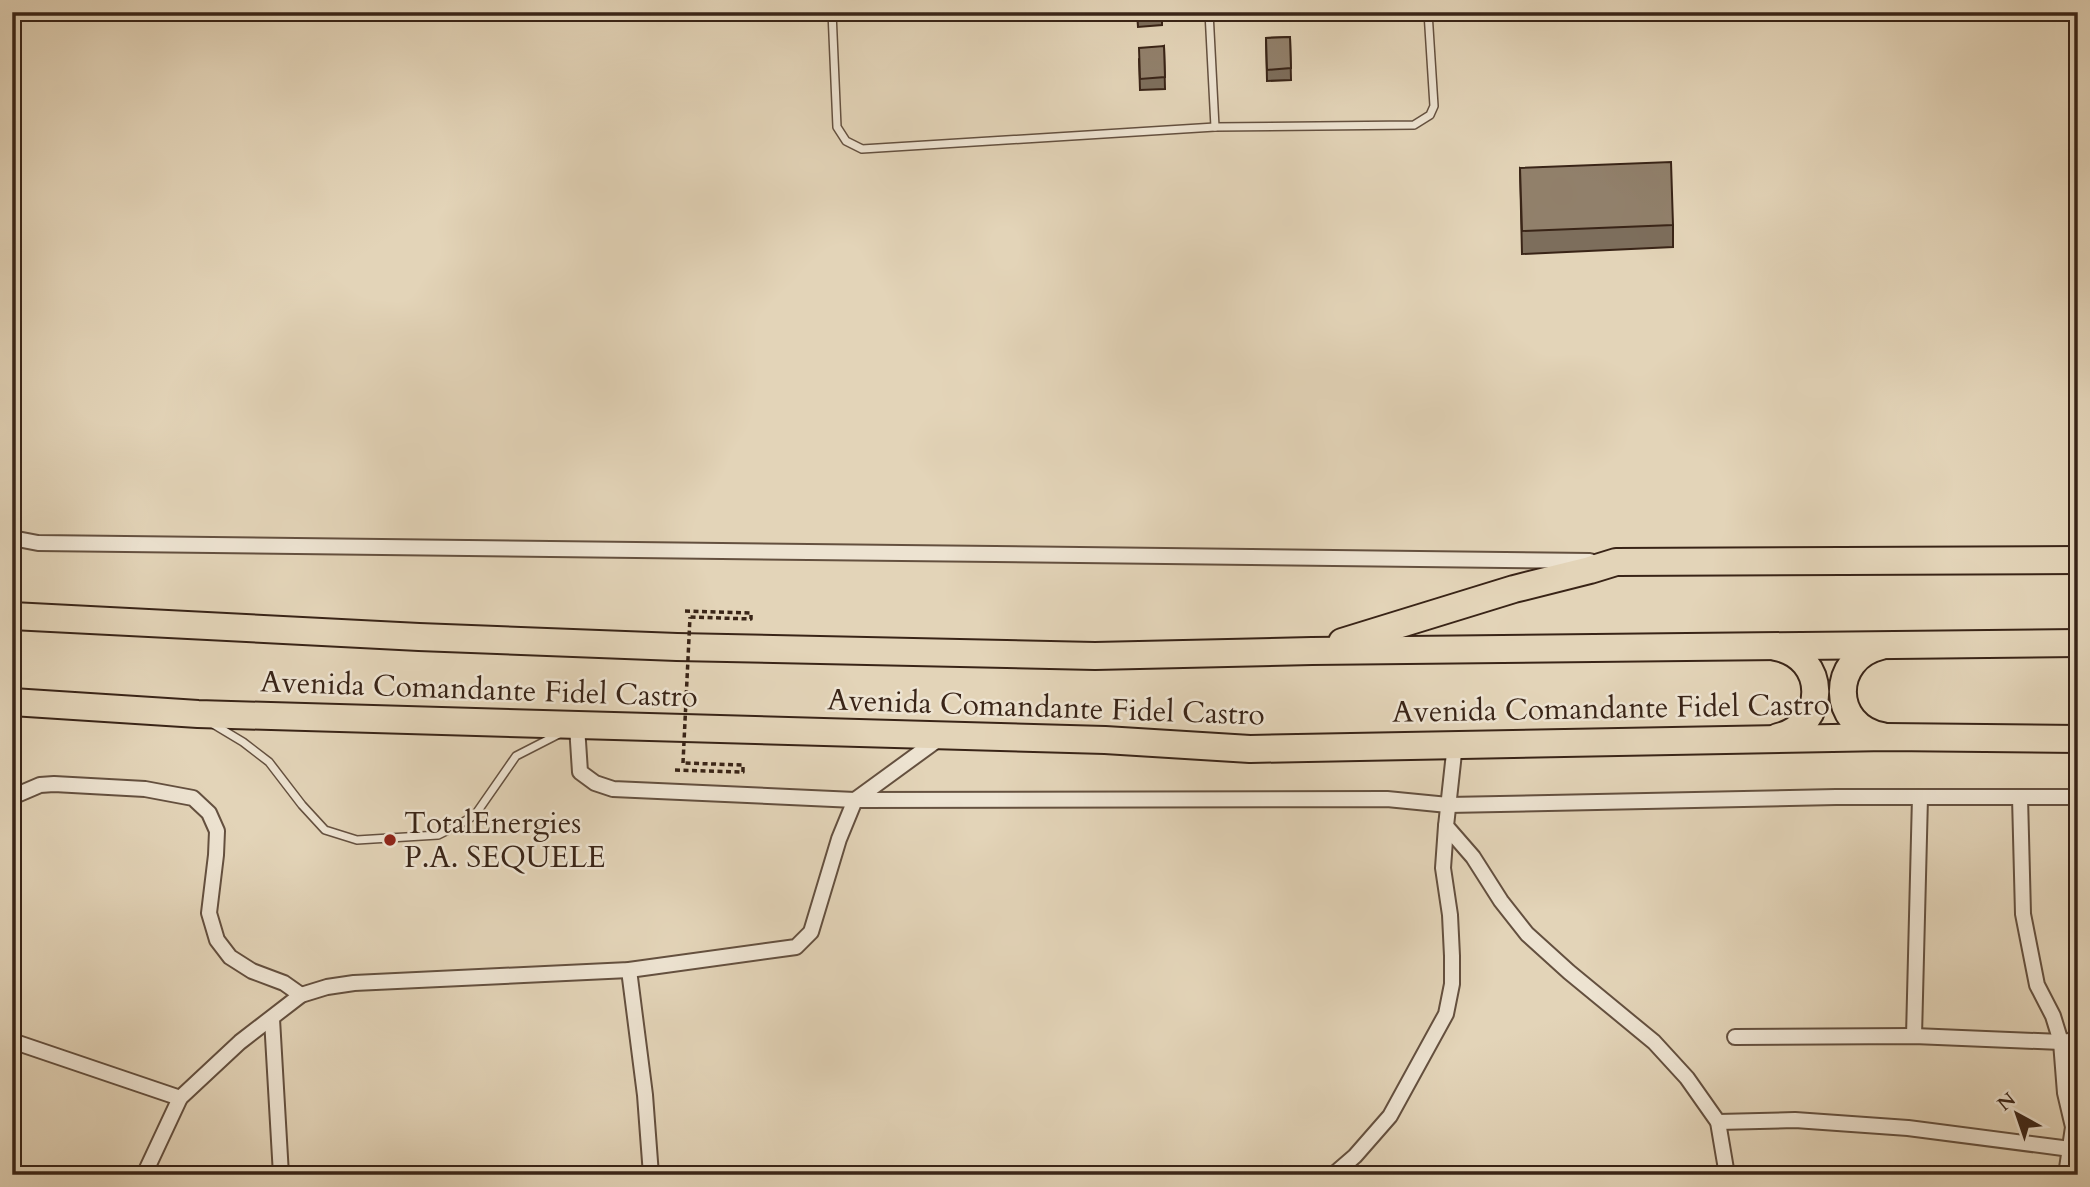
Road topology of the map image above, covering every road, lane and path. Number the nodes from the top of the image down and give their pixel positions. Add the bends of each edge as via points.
1 (832, 12) edge
2 (1209, 12) edge
3 (1428, 12) edge
4 (1215, 127) junction
5 (12, 538) edge
6 (2078, 560) edge
7 (1616, 562) junction
8 (685, 611) dead end
9 (12, 616) edge
10 (2078, 643) edge
11 (1886, 645) junction
12 (1768, 647) junction
13 (1312, 651) junction
14 (12, 702) edge
15 (198, 714) junction
16 (577, 726) junction
17 (944, 736) junction
18 (1887, 737) junction
19 (1768, 738) junction
20 (2078, 739) edge
21 (1455, 744) junction
22 (675, 769) dead end
23 (12, 797) edge
24 (1920, 797) junction
25 (2020, 797) junction
26 (2078, 797) edge
27 (855, 800) junction
28 (1448, 805) junction
29 (1446, 826) junction
30 (629, 970) junction
31 (301, 995) junction
32 (272, 1019) junction
33 (1914, 1036) junction
34 (1735, 1037) dead end
35 (2078, 1040) edge
36 (12, 1041) edge
37 (2061, 1042) junction
38 (180, 1098) junction
39 (1718, 1122) junction
40 (2074, 1150) edge
41 (144, 1175) edge
42 (282, 1175) edge
43 (651, 1175) edge
44 (1333, 1175) edge
45 (1727, 1175) edge
46 (2066, 1175) edge

1 - 4 lane via 837,127 846,141 862,149
2 - 4 lane
3 - 4 lane via 1434,106 1424,120 1414,125
5 - 7 street via 38,543
6 - 7 highway
7 - 13 highway
8 - 22 path, bridge via 751,613 751,619 690,617 683,763 743,765 743,772
9 - 13 highway, Avenida Comandante Fidel Castro via 677,647 1095,656
10 - 11 highway, Avenida Comandante Fidel Castro
11 - 12 highway, Avenida Comandante Fidel Castro
11 - 18 highway via 1872,648 1853,662 1842,691 1853,720 1871,734
12 - 13 highway, Avenida Comandante Fidel Castro
12 - 19 highway via 1782,648 1801,659 1816,691 1802,725
14 - 15 highway, Avenida Comandante Fidel Castro
15 - 16 highway, Avenida Comandante Fidel Castro
15 - 16 lane via 269,762 325,830 357,840 438,835 458,825 475,815 516,756
16 - 17 highway, Avenida Comandante Fidel Castro
16 - 27 street via 580,772 613,789
17 - 21 highway, Avenida Comandante Fidel Castro via 1250,749
17 - 27 street
18 - 19 highway, Avenida Comandante Fidel Castro
18 - 20 highway, Avenida Comandante Fidel Castro
19 - 21 highway, Avenida Comandante Fidel Castro
21 - 28 street
23 - 31 street via 40,785 54,785 145,789 193,798 209,813 217,831 209,913 217,940 230,957
24 - 25 street
24 - 28 street
24 - 33 street
25 - 26 street
25 - 37 street via 2023,914 2037,985
27 - 28 street via 1387,799
27 - 30 street via 811,932 796,947
28 - 29 street
29 - 39 street via 1527,934 1654,1042
29 - 44 street via 1443,868 1452,956 1446,1014 1390,1116
30 - 31 street via 354,983
30 - 43 street
31 - 32 street
32 - 38 street
32 - 42 street
33 - 34 street
33 - 37 street
35 - 37 street
36 - 38 street
37 - 40 street
38 - 41 street
39 - 40 street via 1795,1120 1908,1128
39 - 45 street
40 - 46 street

